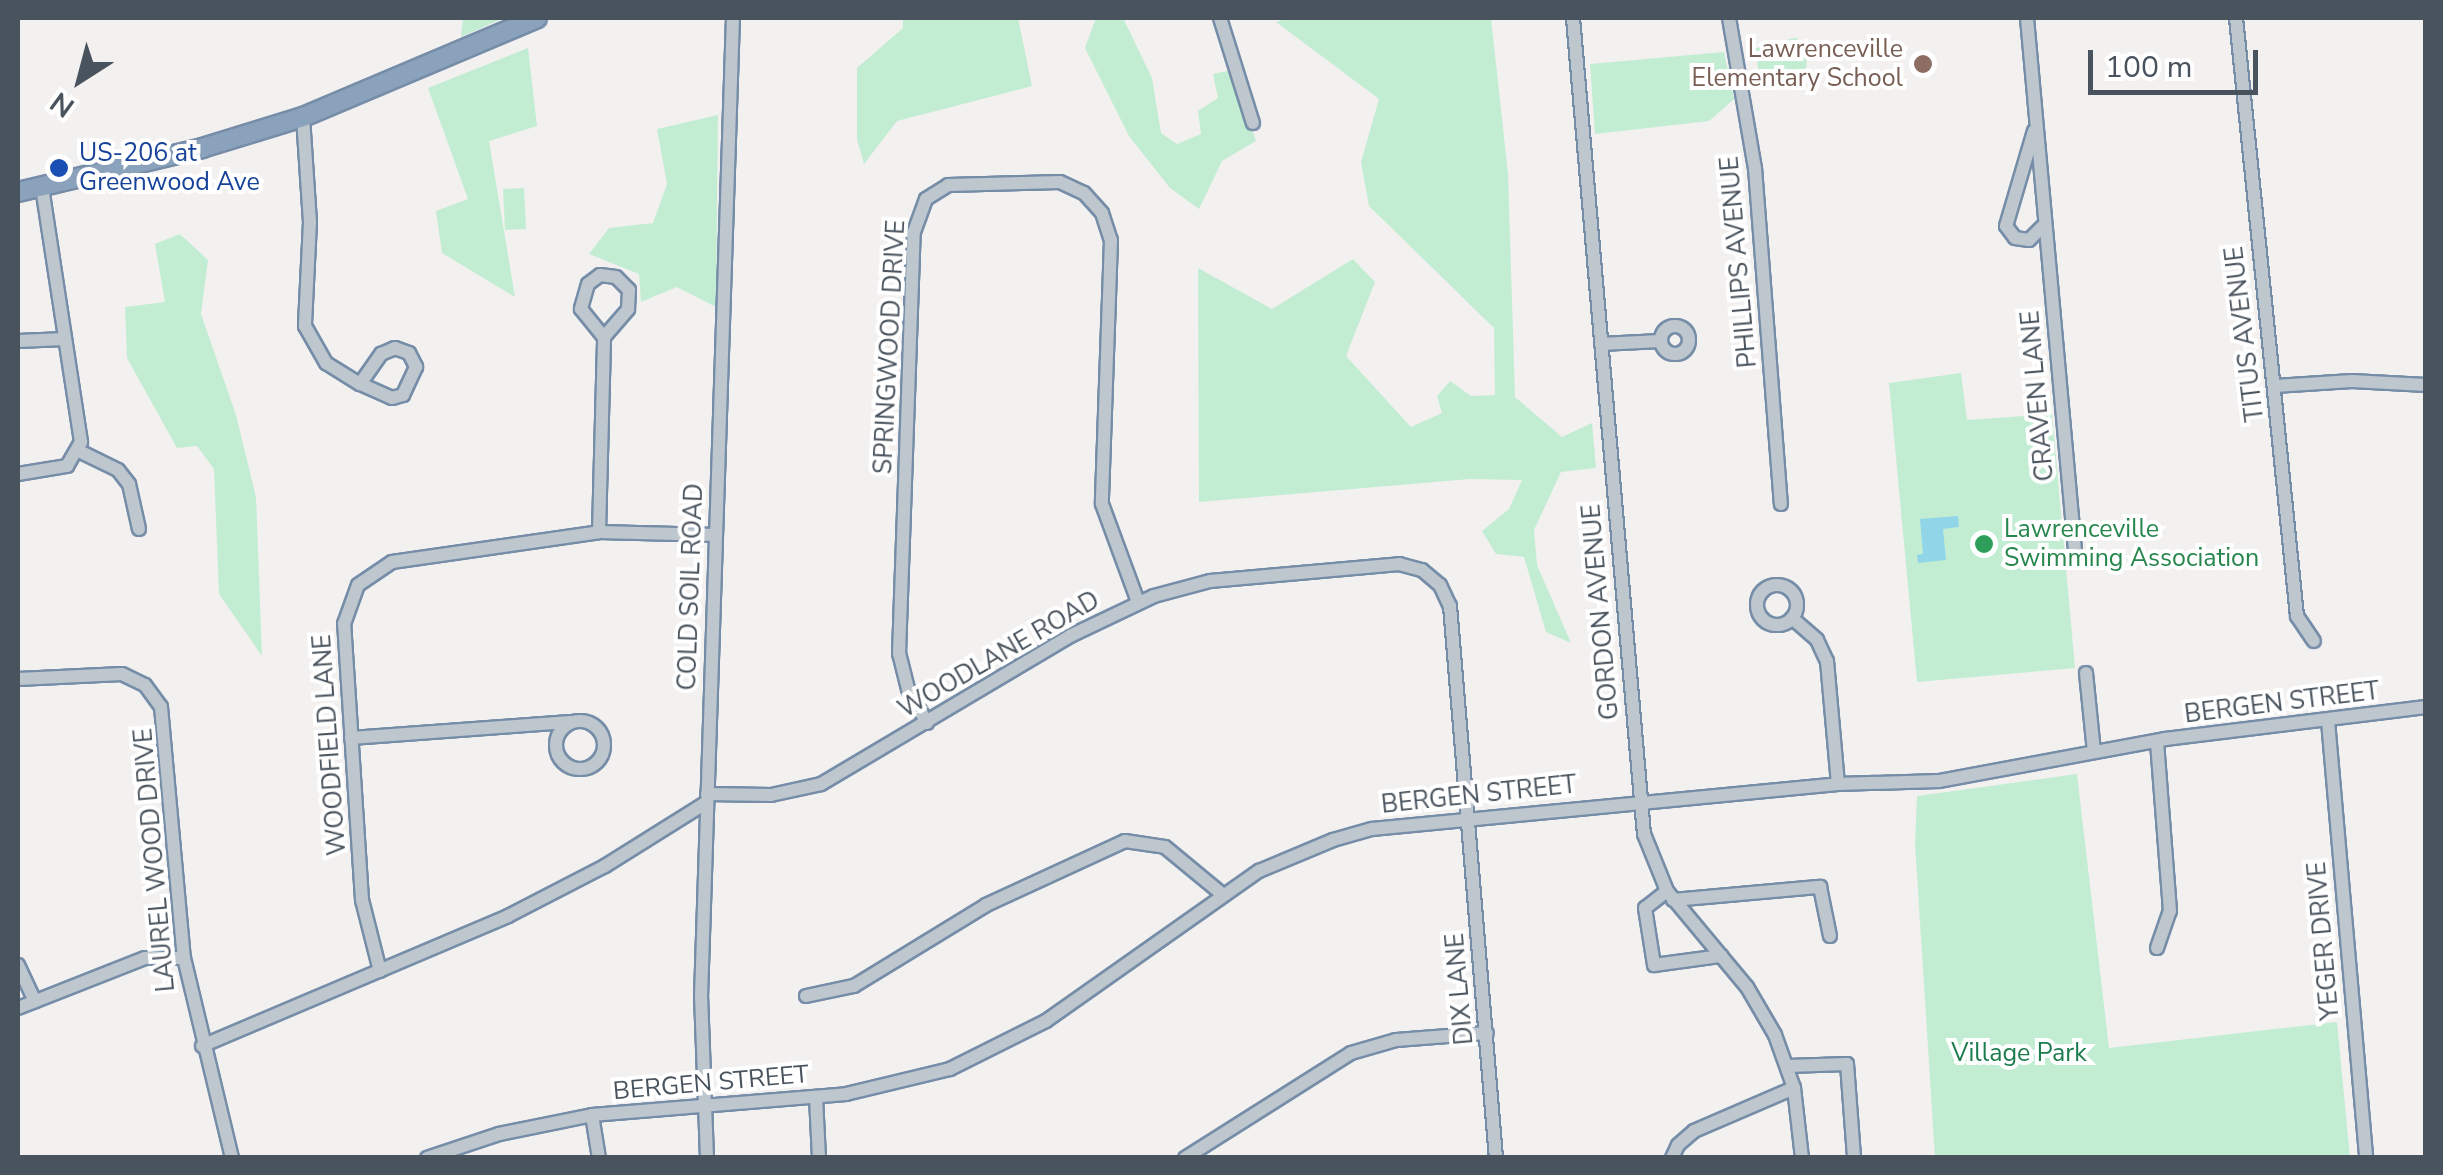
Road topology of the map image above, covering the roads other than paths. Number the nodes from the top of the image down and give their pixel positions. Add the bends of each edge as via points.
1 (537, 18) edge
2 (734, 18) edge
3 (1220, 18) edge
4 (1573, 18) edge
5 (1729, 18) edge
6 (2027, 18) edge
7 (2236, 18) edge
8 (303, 117) junction
9 (1253, 123) dead end
10 (2036, 124) junction
11 (42, 187) junction
12 (18, 192) edge
13 (2044, 224) junction
14 (604, 337) junction
15 (65, 339) junction
16 (1660, 341) dead end
17 (18, 342) edge
18 (1601, 344) junction
19 (360, 384) junction
20 (2426, 384) edge
21 (2275, 386) junction
22 (79, 451) junction
23 (18, 474) edge
24 (1781, 504) dead end
25 (139, 530) dead end
26 (599, 532) junction
27 (716, 535) junction
28 (2076, 562) dead end
29 (1138, 602) junction
30 (1792, 618) dead end
31 (2314, 641) dead end
32 (2086, 673) dead end
33 (18, 680) edge
34 (2426, 707) edge
35 (570, 722) dead end
36 (2328, 722) junction
37 (928, 723) junction
38 (351, 738) junction
39 (2157, 741) junction
40 (2094, 752) junction
41 (1838, 784) junction
42 (707, 798) junction
43 (1640, 802) junction
44 (1468, 817) junction
45 (1222, 894) junction
46 (1670, 896) junction
47 (1830, 936) dead end
48 (2157, 948) dead end
49 (1721, 956) junction
50 (184, 958) junction
51 (18, 965) edge
52 (380, 970) junction
53 (806, 996) dead end
54 (35, 1001) junction
55 (18, 1008) edge
56 (1487, 1033) junction
57 (202, 1046) junction
58 (1788, 1066) junction
59 (1794, 1088) junction
60 (816, 1096) junction
61 (704, 1105) junction
62 (592, 1115) junction
63 (232, 1158) edge
64 (427, 1158) edge
65 (599, 1158) edge
66 (707, 1158) edge
67 (819, 1158) edge
68 (1185, 1158) edge
69 (1496, 1158) edge
70 (1672, 1158) edge
71 (1802, 1158) edge
72 (1854, 1158) edge
73 (2366, 1158) edge

1 - 8 highway
2 - 27 street, COLD SOIL ROAD
3 - 9 street
4 - 18 street, GORDON AVENUE
5 - 24 street, PHILLIPS AVENUE via 1756,168
6 - 10 street, CRAVEN LANE
7 - 21 street, TITUS AVENUE
8 - 11 highway
8 - 19 street via 310,222 306,326 326,363
10 - 13 street, CRAVEN LANE
10 - 13 street, CRAVEN LANE via 2005,218 2009,233 2021,240 2036,237
11 - 12 highway
11 - 15 street
13 - 28 street, CRAVEN LANE
14 - 14 street via 628,309 628,290 616,277 600,275 588,284 581,309
14 - 26 street
15 - 17 street
15 - 22 street
16 - 18 street
18 - 43 street, GORDON AVENUE
19 - 19 street via 388,350 402,350 414,360 415,375 398,398
20 - 21 street
21 - 31 street, TITUS AVENUE via 2298,616
22 - 23 street via 58,470
22 - 25 street via 118,470
26 - 27 street, WOODFIELD LANE
26 - 38 street, WOODFIELD LANE via 392,562 367,576 351,597 344,624
27 - 42 street, COLD SOIL ROAD
29 - 37 street, WOODLANE ROAD
29 - 37 street, SPRINGWOOD DRIVE via 1102,504 1111,240 1102,213 1084,193 1060,182 948,184 920,210 912,271 899,654 908,690
29 - 44 street, WOODLANE ROAD via 1210,581 1398,564 1432,576 1450,606
30 - 41 street via 1817,640 1827,661
32 - 40 street
33 - 50 street, LAUREL WOOD DRIVE via 122,674 144,685 162,707
34 - 36 street, BERGEN STREET
35 - 38 street
36 - 39 street, BERGEN STREET
36 - 73 street, YEGER DRIVE
37 - 42 street, WOODLANE ROAD via 821,784 771,796
38 - 52 street, WOODFIELD LANE via 362,900
39 - 40 street, BERGEN STREET
39 - 48 street via 2170,911
40 - 41 street, BERGEN STREET via 1939,781
41 - 43 street, BERGEN STREET
42 - 52 street via 557,892
42 - 61 street, COLD SOIL ROAD
43 - 44 street, BERGEN STREET
43 - 46 street, GORDON AVENUE via 1649,854
44 - 45 street, BERGEN STREET via 1333,840
44 - 56 street, DIX LANE
45 - 53 street via 1165,846 1125,841 986,905 854,986
45 - 60 street, BERGEN STREET via 1010,1042 910,1082
46 - 47 street via 1820,887
46 - 49 street, GORDON AVENUE
46 - 49 street via 1645,908 1654,965
49 - 58 street, GORDON AVENUE via 1764,1013
50 - 54 street via 145,958
50 - 57 street, LAUREL WOOD DRIVE
51 - 54 street
52 - 57 street
54 - 55 street
56 - 68 street via 1396,1040 1352,1053
56 - 69 street, DIX LANE
57 - 63 street, LAUREL WOOD DRIVE
58 - 59 street, GORDON AVENUE
58 - 72 street via 1847,1064
59 - 70 street via 1694,1132
59 - 71 street, GORDON AVENUE
60 - 61 street, BERGEN STREET
60 - 67 street
61 - 62 street, BERGEN STREET
61 - 66 street, COLD SOIL ROAD
62 - 64 street, BERGEN STREET via 498,1134
62 - 65 street

